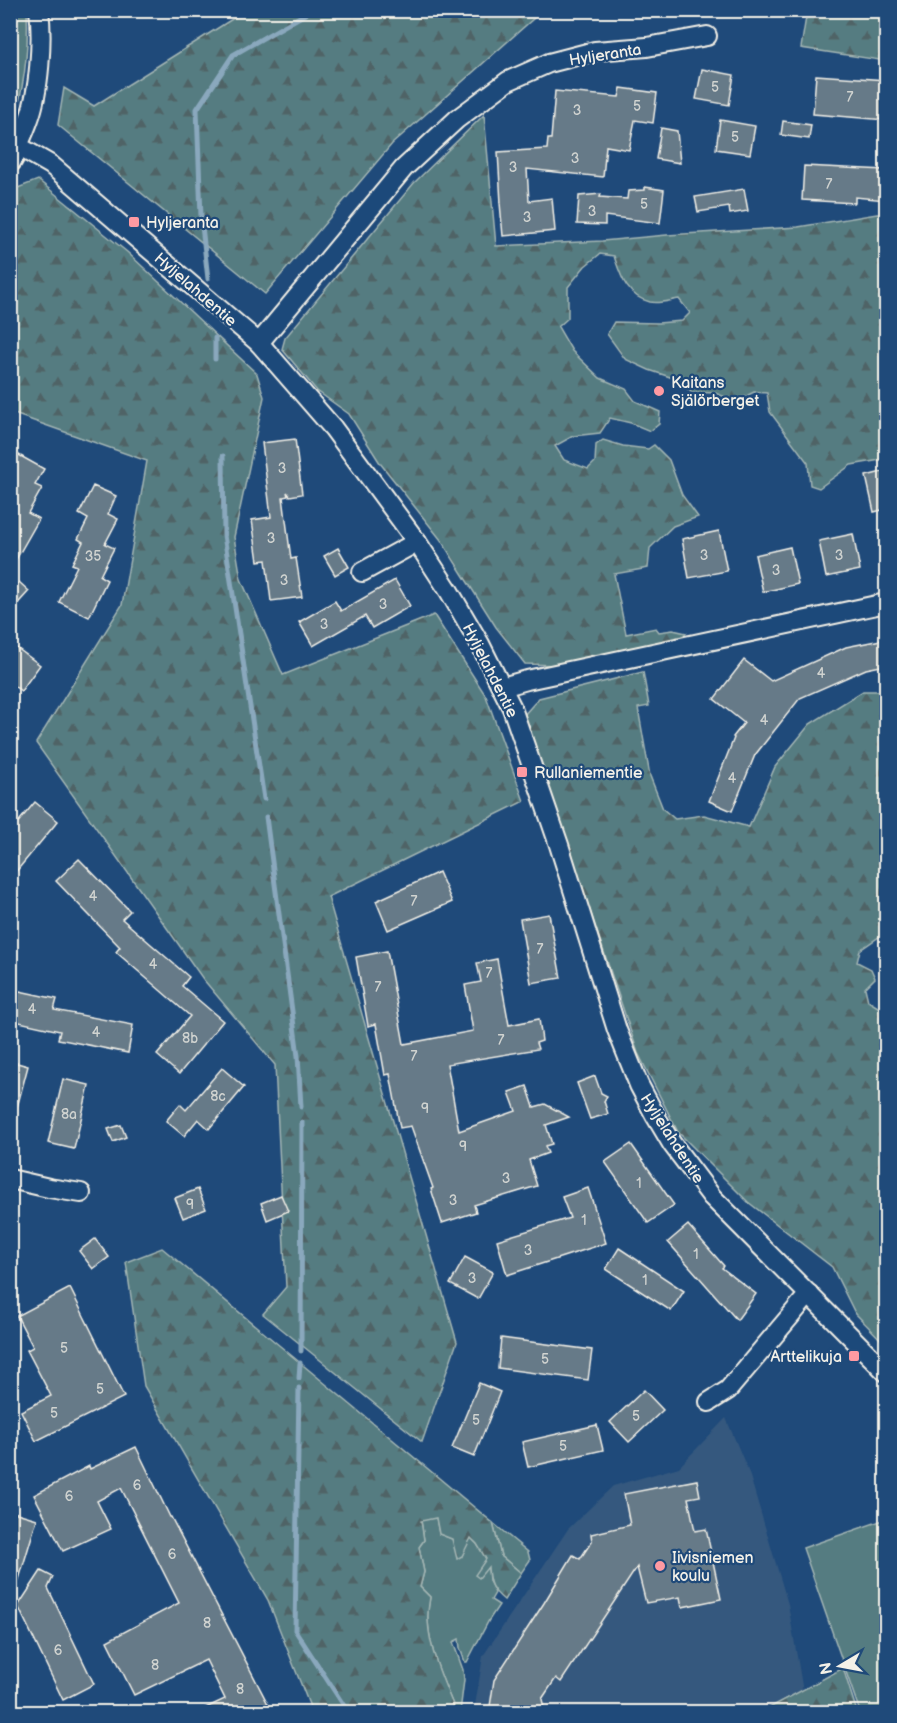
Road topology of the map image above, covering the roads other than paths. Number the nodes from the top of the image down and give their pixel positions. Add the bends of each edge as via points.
1 (39, 10) edge
2 (707, 36) dead end
3 (14, 153) edge
4 (259, 343) junction
5 (417, 542) junction
6 (362, 572) dead end
7 (886, 603) edge
8 (502, 687) junction
9 (10, 1179) edge
10 (81, 1193) dead end
11 (809, 1294) junction
12 (886, 1372) edge
13 (709, 1402) dead end

1 - 3 street via 37,84 30,118
2 - 4 street, Hyljeranta via 595,51 549,63 508,81 456,119 404,168
3 - 4 street, Hyljelahdentie via 51,165
4 - 5 street, Hyljelahdentie via 333,428
5 - 6 street
5 - 8 street, Hyljelahdentie
7 - 8 street
8 - 11 street, Hyljelahdentie via 551,819 611,1012 639,1085 672,1144 712,1197
9 - 10 street
11 - 12 street, Hyljelahdentie
11 - 13 street via 728,1390

